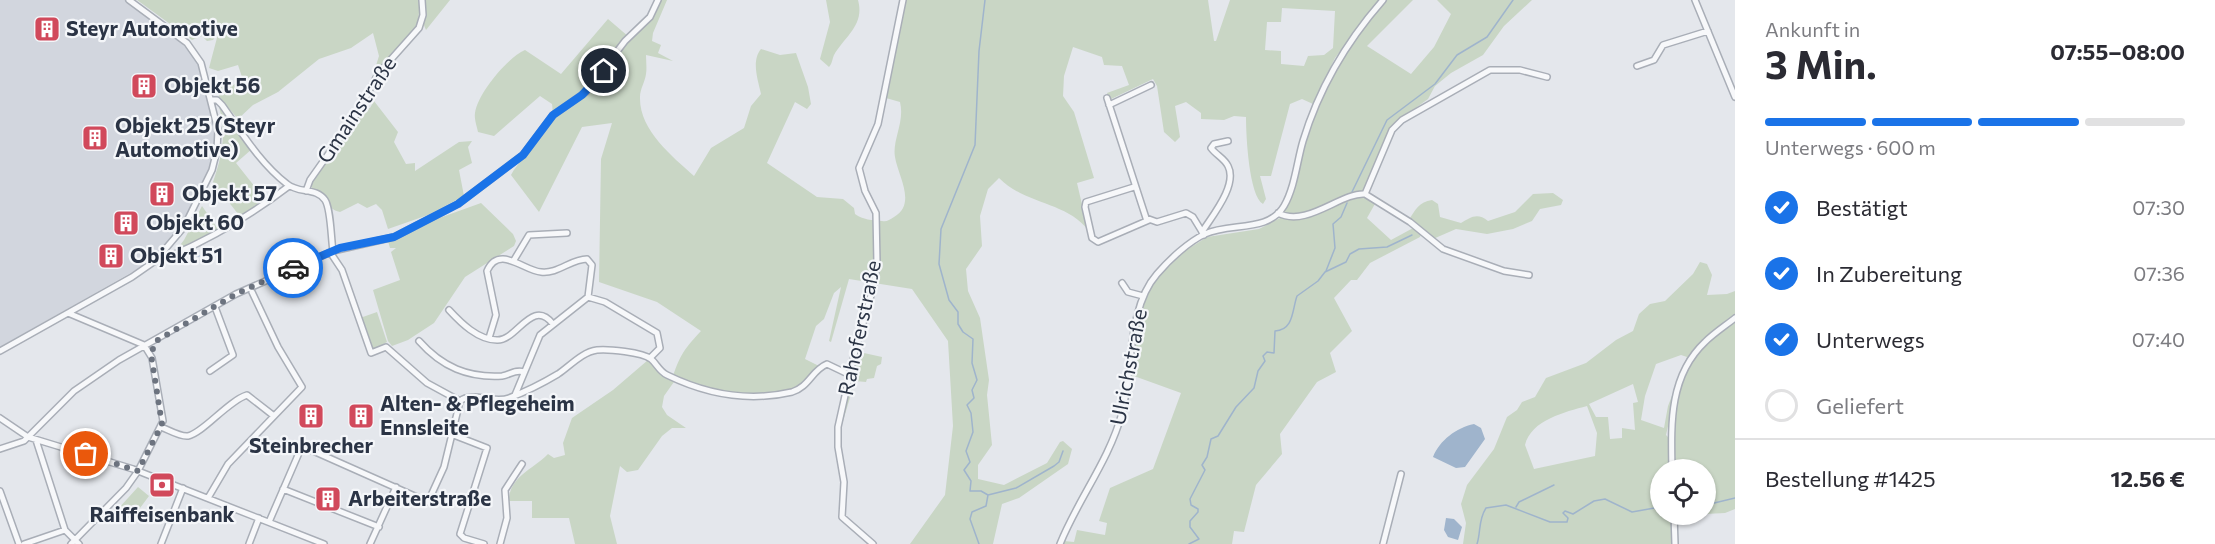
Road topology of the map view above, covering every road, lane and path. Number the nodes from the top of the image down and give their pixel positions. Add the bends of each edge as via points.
1 (129, 0) edge
2 (422, 0) edge
3 (658, 0) edge
4 (903, 0) edge
5 (1383, 0) edge
6 (1695, 0) edge
7 (1708, 31) junction
8 (1637, 66) dead end
9 (1547, 77) dead end
10 (1151, 85) dead end
11 (1735, 97) edge
12 (1107, 98) dead end
13 (212, 100) junction
14 (1109, 105) junction
15 (1228, 141) dead end
16 (289, 186) junction
17 (1134, 187) junction
18 (306, 190) junction
19 (1365, 194) junction
20 (1278, 213) junction
21 (1149, 220) junction
22 (567, 233) dead end
23 (1203, 233) junction
24 (331, 252) junction
25 (162, 255) junction
26 (514, 260) junction
27 (1529, 275) dead end
28 (1122, 283) dead end
29 (252, 292) dead end
30 (1143, 296) junction
31 (588, 297) junction
32 (214, 307) junction
33 (449, 310) dead end
34 (68, 314) junction
35 (1735, 318) edge
36 (553, 324) junction
37 (489, 338) junction
38 (129, 339) junction
39 (156, 341) junction
40 (419, 341) dead end
41 (144, 345) junction
42 (133, 350) junction
43 (0, 351) edge
44 (151, 354) junction
45 (650, 358) junction
46 (210, 371) dead end
47 (524, 372) junction
48 (850, 375) junction
49 (515, 395) junction
50 (460, 401) junction
51 (274, 416) junction
52 (0, 418) edge
53 (161, 427) junction
54 (452, 434) junction
55 (28, 437) junction
56 (36, 440) junction
57 (0, 449) edge
58 (1672, 459) edge
59 (522, 464) dead end
60 (138, 471) junction
61 (1401, 474) dead end
62 (396, 487) junction
63 (183, 488) junction
64 (283, 489) junction
65 (0, 491) edge
66 (208, 498) junction
67 (2, 500) edge
68 (259, 518) junction
69 (269, 522) junction
70 (1674, 525) edge
71 (379, 527) junction
72 (65, 530) junction
73 (75, 543) edge
74 (19, 544) edge
75 (24, 544) edge
76 (160, 544) edge
77 (249, 544) edge
78 (324, 544) edge
79 (370, 544) edge
80 (484, 544) edge
81 (500, 544) edge
82 (873, 544) edge
83 (1060, 544) edge
84 (1383, 544) edge
85 (1675, 544) edge

1 - 13 street via 190,46 201,63
2 - 18 street, Gmainstraße via 423,15 418,28 378,74 358,112
3 - 24 street via 650,17 625,41 592,85 553,115 531,146 513,162 441,214 384,240
4 - 48 street, Rahoferstraße via 878,124 859,168 877,218 877,263
5 - 20 street via 1352,39 1328,80 1308,124 1286,203
6 - 7 street
7 - 8 street via 1662,45 1654,60
7 - 11 street
9 - 19 street via 1520,70 1490,70 1398,123
10 - 14 street
12 - 14 street
13 - 16 street via 222,105 265,164
13 - 25 street via 218,130 214,163 190,217
14 - 17 street
15 - 23 street via 1211,148 1229,167 1230,179
16 - 18 street
16 - 25 street via 205,242 168,257
17 - 21 street
17 - 21 street via 1086,202 1092,238 1098,242
18 - 24 street via 316,192 326,202
19 - 20 street via 1316,212 1288,217
19 - 27 street via 1410,222 1443,249 1504,271
20 - 23 street, Ulrichstraße via 1261,223
21 - 23 street via 1162,221 1186,213
22 - 26 street via 529,235
23 - 30 street, Ulrichstraße via 1157,274
24 - 32 street
24 - 50 street via 345,277 371,353 386,347 427,383
25 - 34 street
26 - 31 street via 531,270 548,272 587,259 592,268
26 - 37 street via 501,259 488,269 496,315
28 - 30 street via 1128,292
29 - 51 street via 301,384 301,390
30 - 83 street, Ulrichstraße via 1118,427
31 - 36 street
31 - 45 street via 605,302 657,333 660,348
32 - 39 street
32 - 46 street via 233,354
33 - 37 street via 465,327
34 - 38 street
34 - 43 street
35 - 58 street via 1699,349 1676,394 1671,411
36 - 37 street via 545,317 534,316 502,339
36 - 47 street via 540,335
38 - 41 street
38 - 42 street
39 - 41 street
39 - 44 street
40 - 47 street via 442,362 466,374 504,376 518,370
41 - 42 street
41 - 44 street
42 - 55 street via 79,388
44 - 53 street
45 - 48 street via 665,374 730,396 796,390 827,364
45 - 49 street via 619,351 592,351
47 - 49 street
48 - 82 street, Rahoferstraße via 838,433 844,482 842,514
49 - 50 street via 496,401 468,397
50 - 54 street
51 - 53 street via 248,395 191,435
51 - 66 street via 221,472
52 - 55 street
53 - 60 street
54 - 62 street via 441,476 429,502
54 - 80 street via 487,448 460,534
55 - 56 street
55 - 57 street
56 - 60 street
56 - 72 street
59 - 81 street via 505,490 507,518
60 - 63 street
60 - 73 street
61 - 84 street
62 - 64 street via 302,446
62 - 71 street
63 - 66 street
63 - 76 street
64 - 69 street
64 - 71 street
65 - 67 street
66 - 68 street
67 - 74 street
68 - 69 street
68 - 77 street
69 - 78 street
70 - 85 street
71 - 79 street
72 - 73 street
72 - 75 street

